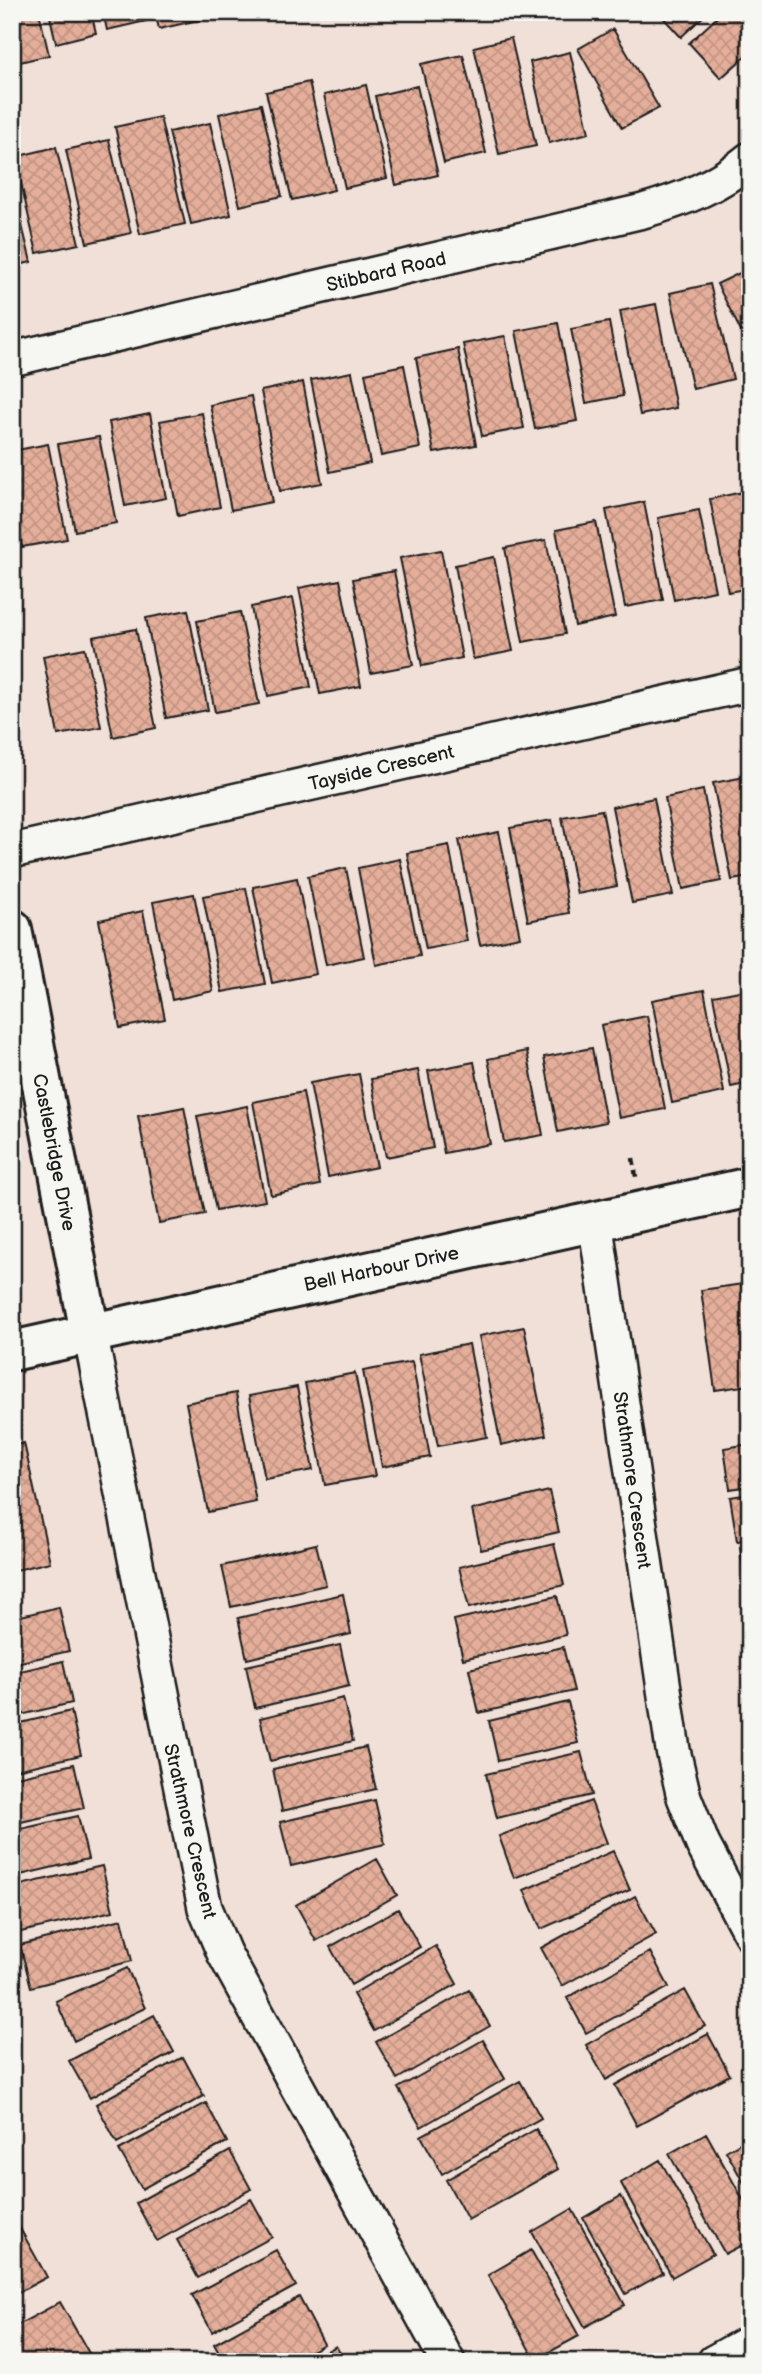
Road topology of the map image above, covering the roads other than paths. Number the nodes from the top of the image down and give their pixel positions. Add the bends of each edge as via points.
1 (750, 159) edge
2 (12, 359) edge
3 (750, 684) edge
4 (12, 851) edge
5 (12, 929) edge
6 (750, 1187) edge
7 (595, 1220) junction
8 (90, 1332) junction
9 (12, 1351) edge
10 (750, 1933) edge
11 (750, 2342) edge
12 (447, 2362) edge
13 (714, 2362) edge

1 - 2 street, Stibbard Road via 687,198 643,211
3 - 4 street, Tayside Crescent
5 - 8 street, Castlebridge Drive
6 - 7 street, Bell Harbour Drive
7 - 8 street, Bell Harbour Drive
7 - 10 street, Strathmore Crescent via 673,1750 702,1845
8 - 9 street, Bell Harbour Drive
8 - 12 street, Strathmore Crescent via 205,1908 224,1953
11 - 13 street

